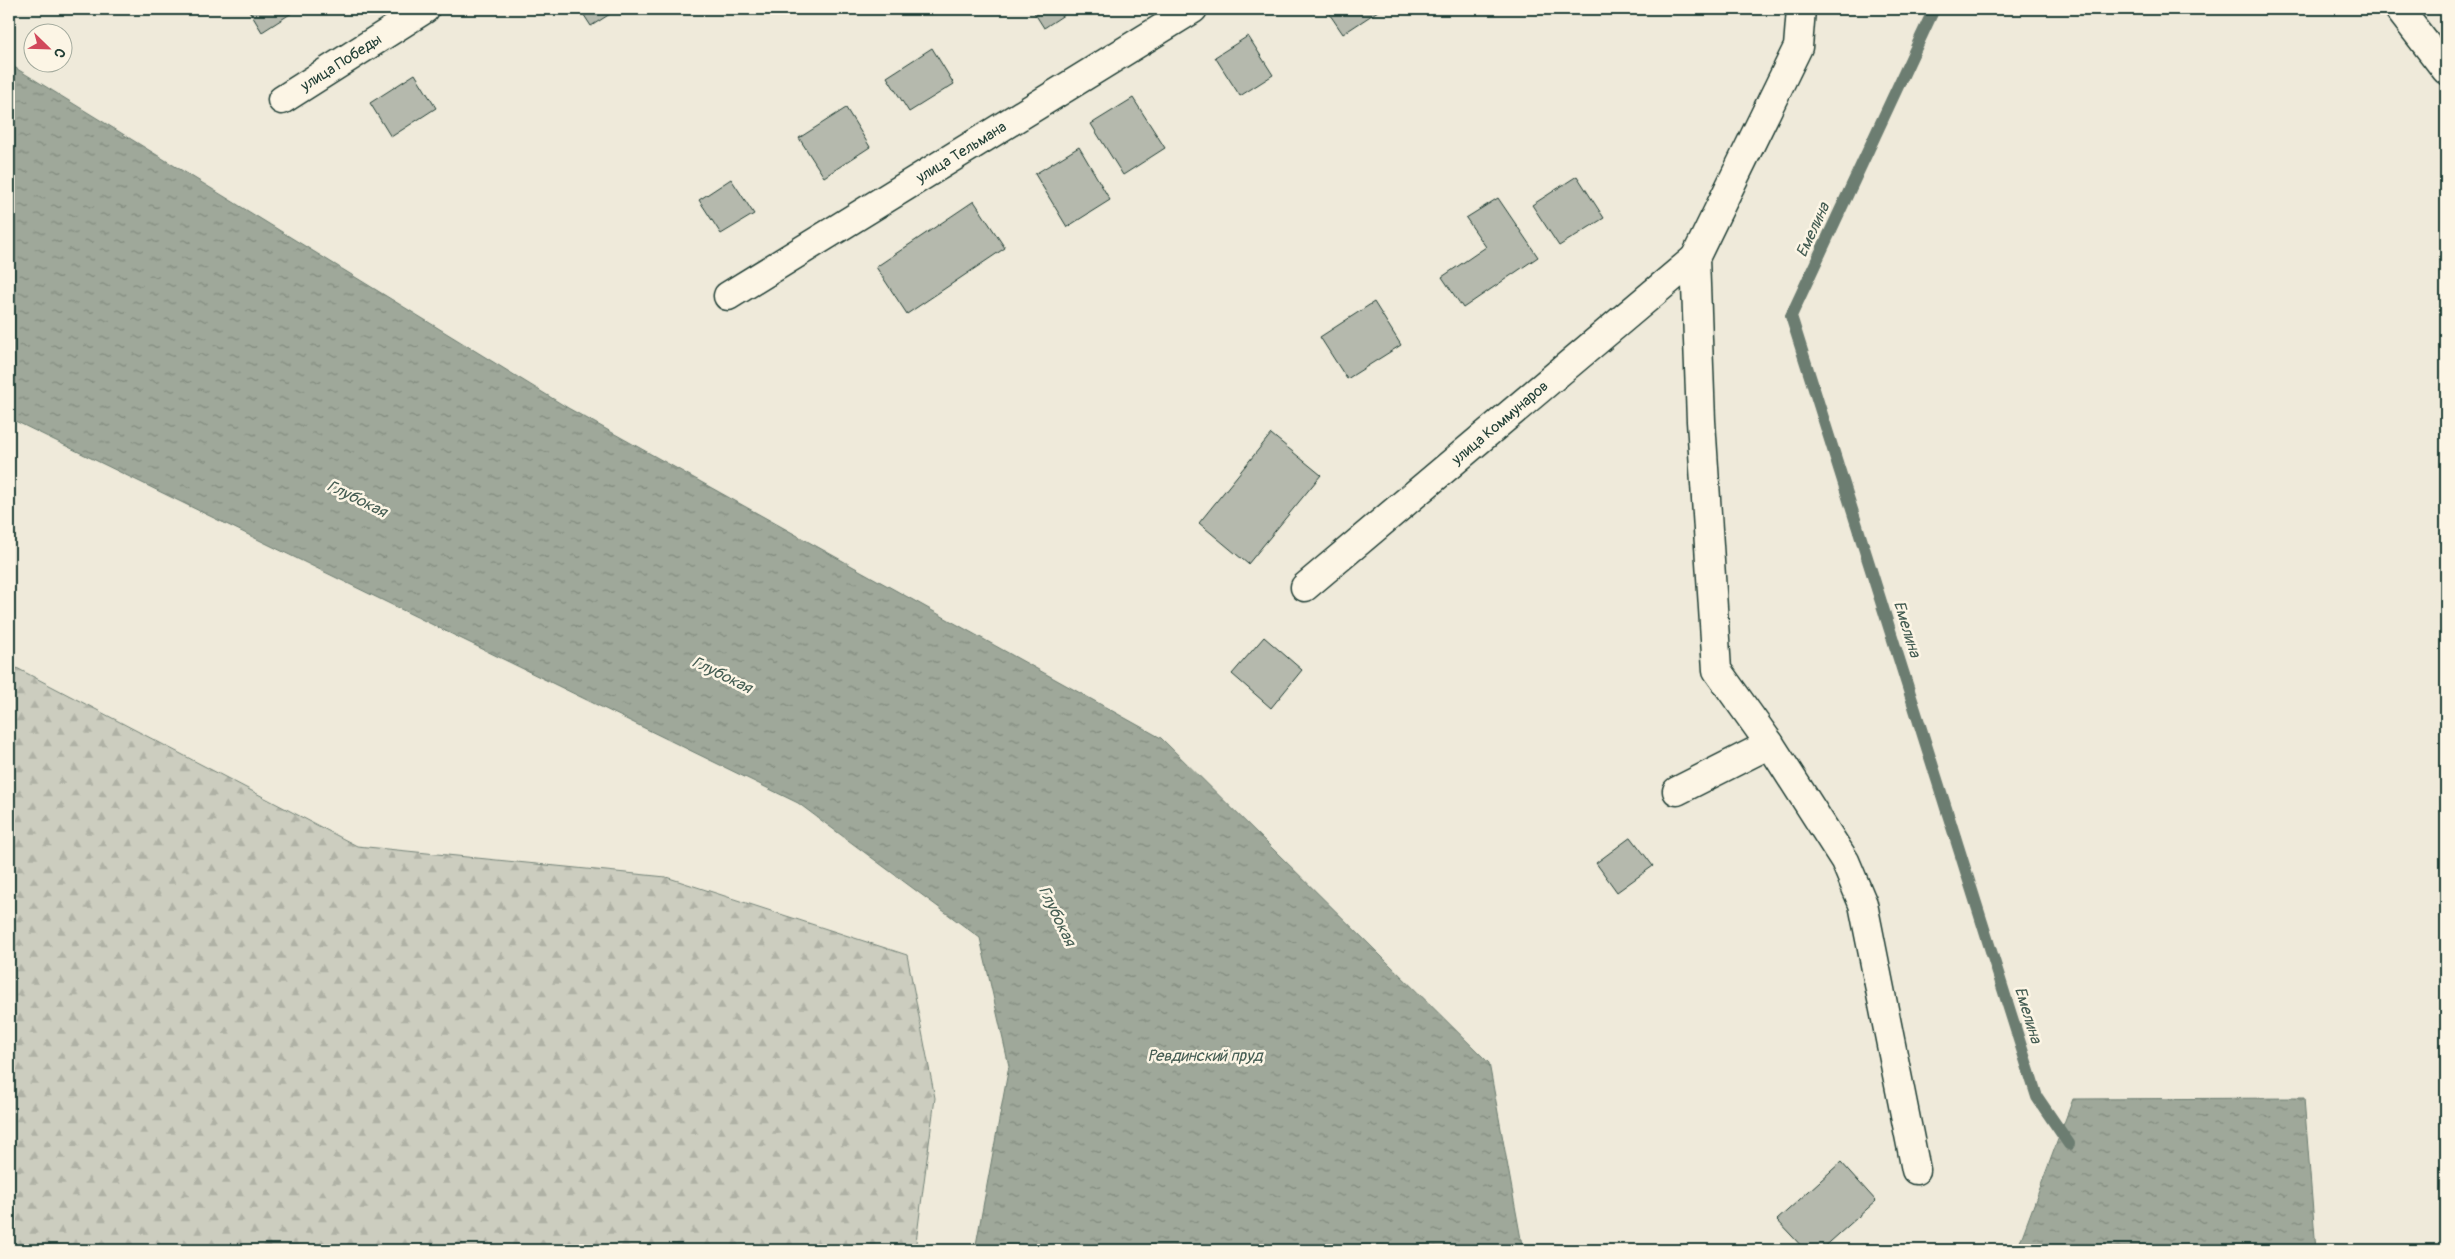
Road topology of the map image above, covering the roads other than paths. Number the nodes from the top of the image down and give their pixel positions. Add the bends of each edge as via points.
1 (425, 9) edge
2 (1193, 9) edge
3 (1801, 9) edge
4 (2399, 9) edge
5 (2446, 70) edge
6 (282, 100) dead end
7 (1695, 258) junction
8 (728, 296) dead end
9 (1305, 587) dead end
10 (1770, 744) junction
11 (1677, 791) dead end
12 (1916, 1170) dead end

1 - 6 street, улица Победы
2 - 8 street, улица Тельмана
3 - 7 street via 1798,47
4 - 5 street
7 - 9 street, улица Коммунаров
7 - 10 street via 1701,421 1717,670
10 - 11 street
10 - 12 street via 1845,861 1863,904

